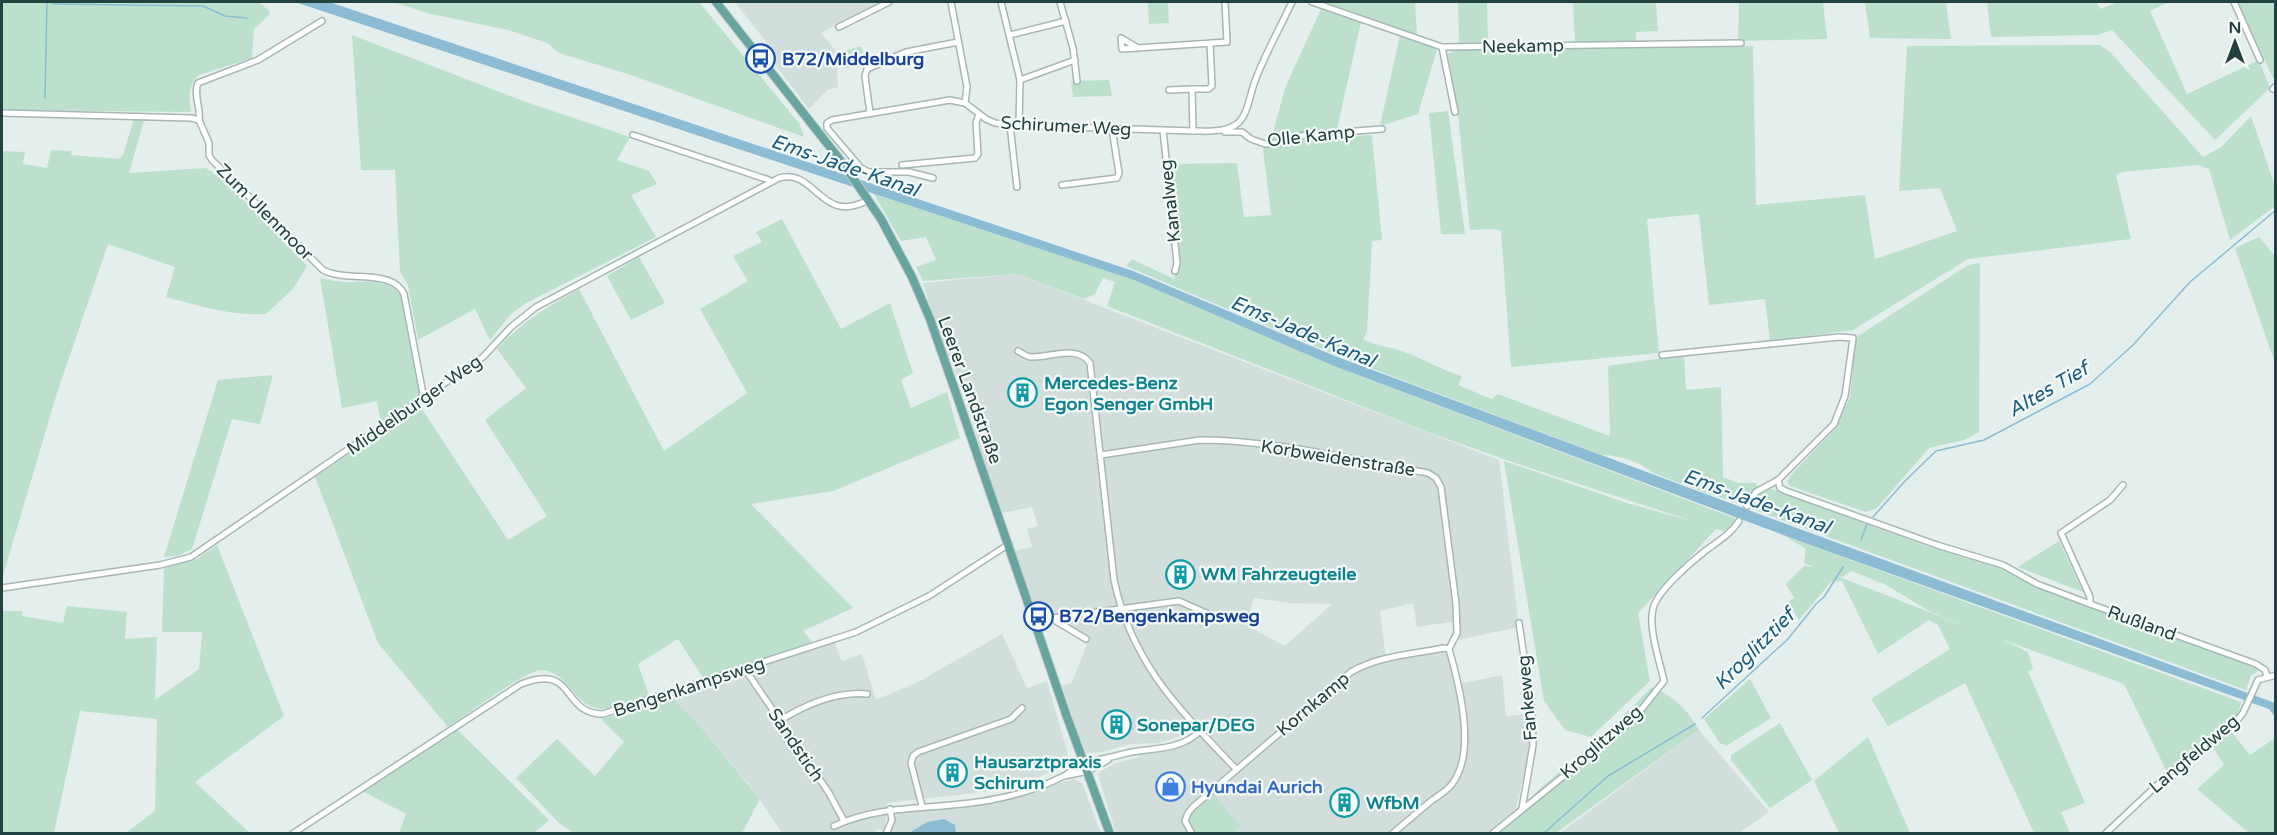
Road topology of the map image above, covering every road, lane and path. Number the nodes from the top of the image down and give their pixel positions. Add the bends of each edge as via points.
1 (716, 2) edge
2 (889, 2) edge
3 (951, 2) edge
4 (1001, 2) edge
5 (1060, 2) edge
6 (1225, 2) edge
7 (1292, 2) edge
8 (1312, 2) edge
9 (2234, 2) edge
10 (322, 21) dead end
11 (1066, 21) junction
12 (839, 27) dead end
13 (1010, 35) junction
14 (958, 42) junction
15 (1741, 43) dead end
16 (1210, 44) junction
17 (1442, 47) junction
18 (1138, 48) dead end
19 (1075, 60) junction
20 (2260, 60) dead end
21 (1020, 80) junction
22 (1077, 81) dead end
23 (1192, 89) junction
24 (1169, 90) dead end
25 (965, 103) junction
26 (1455, 112) dead end
27 (2, 113) edge
28 (870, 113) junction
29 (979, 114) junction
30 (1243, 116) junction
31 (199, 120) junction
32 (1010, 124) junction
33 (1019, 125) junction
34 (1112, 129) junction
35 (1382, 129) dead end
36 (1163, 130) junction
37 (1193, 131) junction
38 (1214, 131) junction
39 (1242, 132) junction
40 (633, 135) dead end
41 (902, 165) dead end
42 (933, 178) dead end
43 (770, 182) junction
44 (1062, 185) dead end
45 (1017, 187) dead end
46 (868, 199) junction
47 (1175, 271) dead end
48 (1018, 351) dead end
49 (1662, 355) dead end
50 (424, 399) junction
51 (1101, 455) junction
52 (1778, 480) junction
53 (2123, 485) dead end
54 (1747, 506) dead end
55 (1739, 521) dead end
56 (1009, 544) junction
57 (2, 588) edge
58 (2090, 604) junction
59 (1120, 609) junction
60 (1056, 618) junction
61 (1217, 618) dead end
62 (1046, 619) dead end
63 (1520, 623) dead end
64 (1086, 639) dead end
65 (1449, 649) junction
66 (745, 669) junction
67 (2276, 675) edge
68 (2267, 676) junction
69 (867, 694) dead end
70 (1022, 708) dead end
71 (779, 721) junction
72 (1200, 731) junction
73 (1087, 767) junction
74 (1236, 769) junction
75 (922, 806) junction
76 (890, 809) junction
77 (1522, 809) junction
78 (844, 822) junction
79 (834, 826) dead end
80 (292, 834) edge
81 (886, 834) edge
82 (1110, 834) edge
83 (1192, 834) edge
84 (1392, 834) edge
85 (1492, 834) edge
86 (2105, 834) edge

1 - 46 main road, Leerer Landstraße
2 - 12 street
3 - 14 street
4 - 13 street
5 - 11 street
6 - 16 street via 1227,42
7 - 30 street
8 - 17 street, Neekamp
9 - 20 street
10 - 31 street, Zum Ulenmoor via 258,60 198,83
11 - 13 street
11 - 19 street
13 - 21 street
14 - 25 street via 967,87
14 - 28 street via 906,52 867,69
15 - 17 street, Neekamp
16 - 18 street
16 - 23 street via 1212,86
17 - 26 street
19 - 21 street
19 - 22 street
21 - 33 street
23 - 24 street
23 - 37 street
25 - 28 street via 950,100
25 - 29 street, Schirumer Weg
27 - 31 street
28 - 42 street via 827,123 861,168
29 - 32 street, Schirumer Weg via 995,123
29 - 41 street via 975,158
30 - 38 street, Schirumer Weg via 1237,124
30 - 39 street, Olle Kamp
31 - 50 street, Zum Ulenmoor via 212,160 323,270 338,276 387,279 401,287
32 - 33 street, Schirumer Weg
32 - 45 street
33 - 34 street, Schirumer Weg
34 - 36 street, Schirumer Weg
34 - 44 street via 1117,178
35 - 39 street, Olle Kamp via 1304,135 1288,142 1265,144
36 - 37 street, Schirumer Weg
36 - 47 street, Kanalweg
37 - 38 street, Schirumer Weg
38 - 39 street, Olle Kamp
40 - 43 street
43 - 46 street, Middelburger Weg via 797,177 837,206 859,205
43 - 50 street, Middelburger Weg via 537,307 483,357
46 - 56 main road, Leerer Landstraße via 896,246 930,319
48 - 51 street via 1029,357 1072,353 1086,358 1092,372
49 - 52 street via 1854,338 1845,396 1834,424
50 - 57 street, Middelburger Weg via 191,557
51 - 59 street
51 - 65 street, Korbweidenstraße via 1215,440 1288,448 1428,473 1441,487 1454,584 1457,633
52 - 54 street via 1756,492
52 - 58 street via 1780,488 1786,491 2003,565 2037,584
53 - 58 street, Rußland via 2110,500 2061,533
55 - 77 street, Kroglitzweg via 1728,535 1678,576 1654,604 1654,633 1664,681 1633,720
56 - 66 street, Bengenkampsweg via 950,584 876,623
56 - 73 main road, Leerer Landstraße
58 - 68 street, Rußland via 2256,664
59 - 60 street
59 - 61 street via 1179,601
59 - 72 street via 1147,667
60 - 62 street
60 - 64 street
63 - 77 street, Fankeweg via 1533,745
65 - 74 street, Kornkamp via 1359,667
65 - 84 street via 1464,711 1460,770 1451,786
66 - 71 street, Sandstich
66 - 80 street, Bengenkampsweg via 603,714 585,711 568,690 552,680 539,678 521,684
67 - 68 street, Langfeldweg
68 - 86 street, Langfeldweg via 2254,684 2235,723 2172,771
69 - 71 street via 849,692 801,708
70 - 75 street via 1011,719 913,756 911,763
71 - 78 street, Sandstich via 829,793
72 - 73 street via 1171,747 1131,752
72 - 74 street
73 - 75 street via 994,800
73 - 82 main road, Leerer Landstraße
74 - 83 street, Kornkamp via 1188,813 1186,825
75 - 76 street
76 - 78 street
76 - 81 street
77 - 85 street, Kroglitzweg
78 - 79 street

